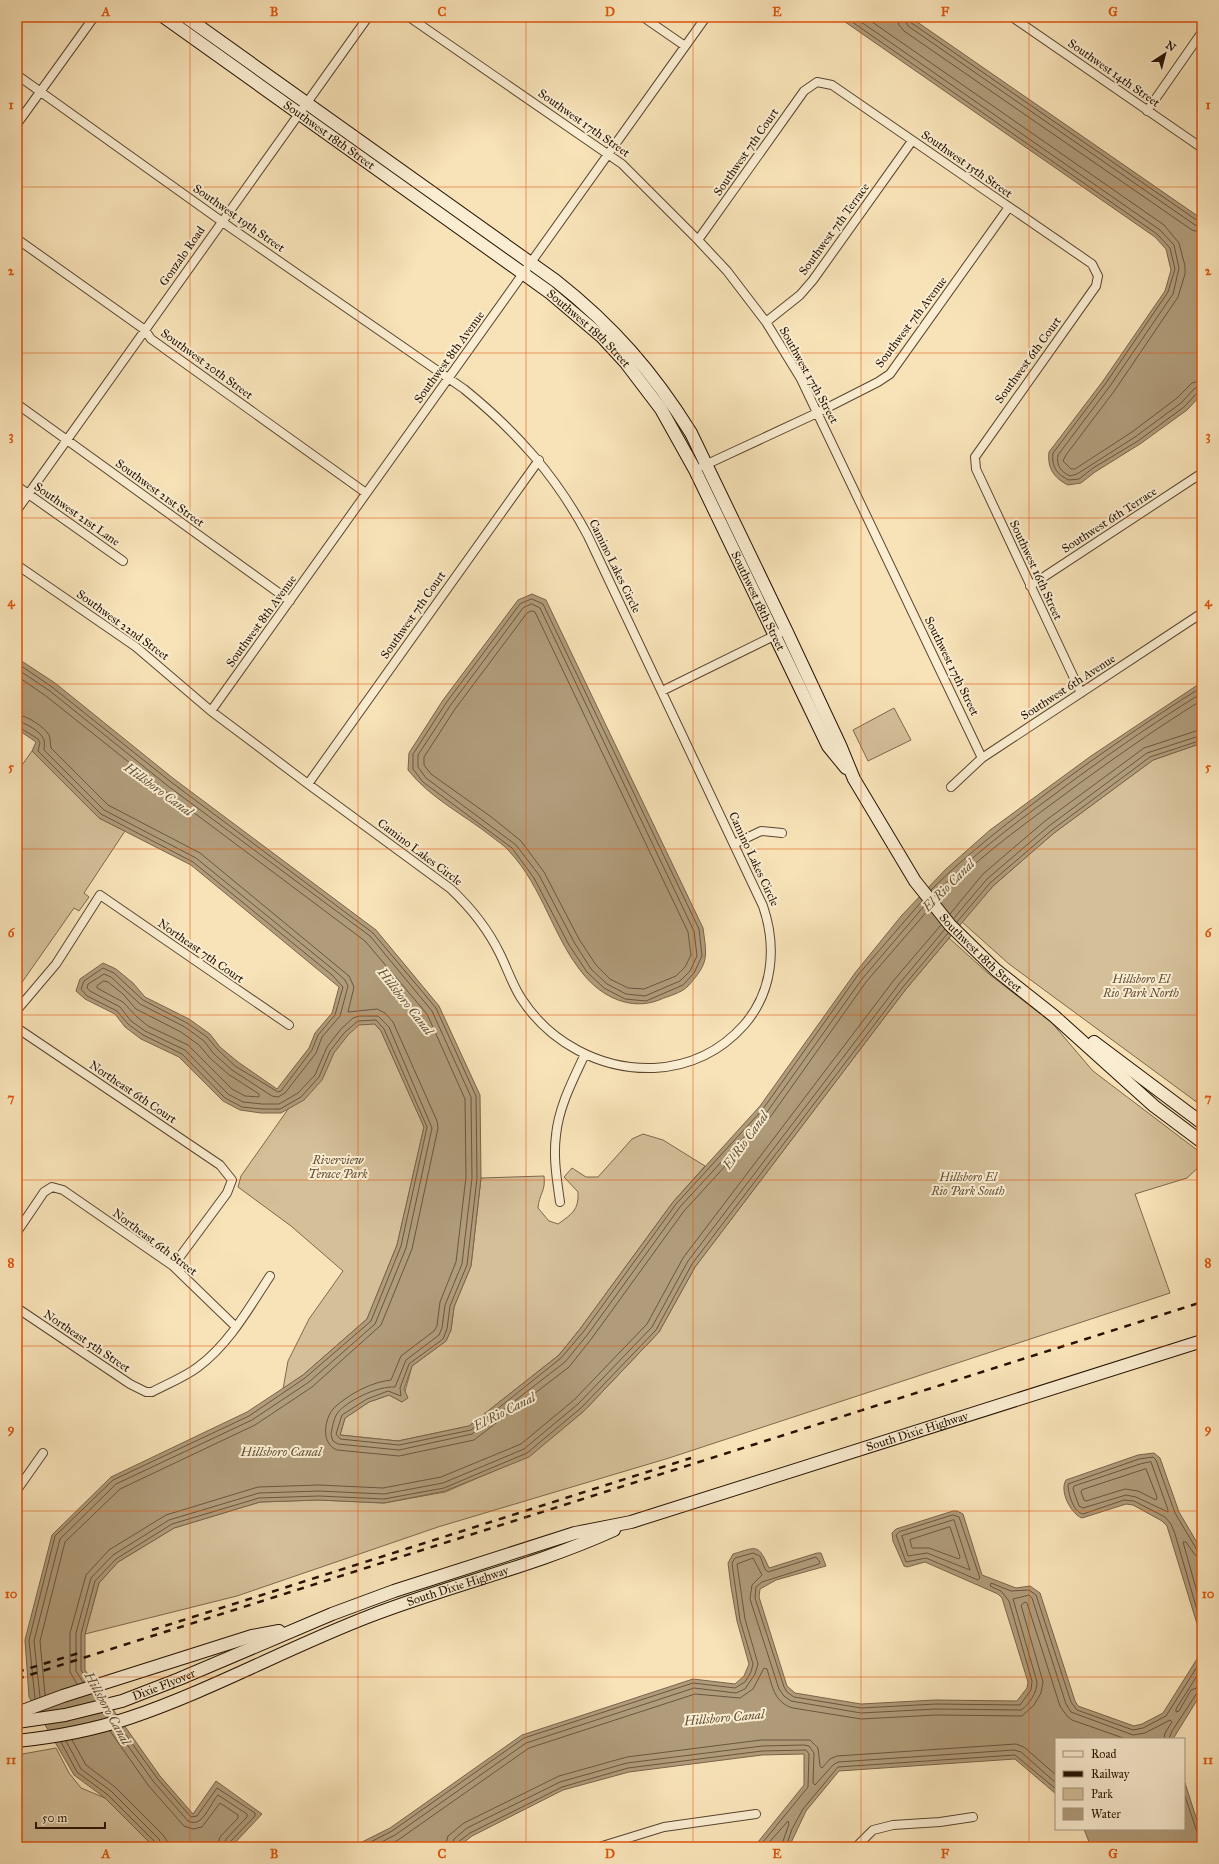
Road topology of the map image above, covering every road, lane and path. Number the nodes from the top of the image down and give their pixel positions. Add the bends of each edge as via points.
1 (94, 17) edge
2 (164, 17) edge
3 (186, 17) edge
4 (368, 17) edge
5 (409, 17) edge
6 (643, 17) edge
7 (706, 17) edge
8 (1012, 17) edge
9 (1202, 32) edge
10 (685, 46) junction
11 (17, 75) edge
12 (817, 82) joint
13 (40, 92) junction
14 (307, 103) junction
15 (1147, 110) junction
16 (299, 113) junction
17 (17, 124) edge
18 (912, 141) junction
19 (1202, 148) edge
20 (608, 154) junction
21 (1009, 208) junction
22 (222, 220) junction
23 (17, 239) edge
24 (698, 240) junction
25 (531, 263) junction
26 (524, 274) junction
27 (1098, 276) joint
28 (766, 322) junction
29 (145, 330) junction
30 (448, 378) junction
31 (17, 404) edge
32 (817, 413) junction
33 (68, 440) junction
34 (975, 457) joint
35 (539, 460) junction
36 (707, 464) junction
37 (695, 470) junction
38 (1202, 473) edge
39 (17, 486) edge
40 (366, 493) junction
41 (28, 494) junction
42 (17, 510) edge
43 (124, 561) dead end
44 (17, 565) edge
45 (1030, 586) junction
46 (290, 601) junction
47 (1202, 613) edge
48 (786, 630) junction
49 (775, 636) junction
50 (662, 691) junction
51 (1081, 693) junction
52 (211, 711) junction
53 (982, 758) junction
54 (854, 779) junction
55 (308, 784) junction
56 (950, 787) dead end
57 (782, 833) dead end
58 (734, 844) junction
59 (17, 1010) edge
60 (1054, 1016) junction
61 (289, 1025) dead end
62 (17, 1028) edge
63 (585, 1054) junction
64 (1202, 1123) edge
65 (1202, 1142) edge
66 (560, 1202) dead end
67 (17, 1232) edge
68 (173, 1266) junction
69 (270, 1276) dead end
70 (17, 1308) edge
71 (236, 1327) junction
72 (1202, 1341) edge
73 (43, 1453) dead end
74 (17, 1490) edge
75 (631, 1522) junction
76 (303, 1626) junction
77 (285, 1651) junction
78 (20, 1712) edge
79 (17, 1722) edge
80 (17, 1741) edge
81 (756, 1814) dead end
82 (974, 1817) dead end
83 (599, 1847) edge
84 (856, 1847) edge

1 - 13 street
2 - 16 main road, Southwest 18th Street
3 - 14 main road, Southwest 18th Street
4 - 14 street, Gonzalo Road
5 - 20 street, Southwest 17th Street
6 - 10 street
7 - 10 street, Southwest 8th Avenue
8 - 15 street, Southwest 14th Street
9 - 15 street
10 - 20 street, Southwest 8th Avenue
11 - 13 street, Southwest 19th Street
12 - 18 street, Southwest 15th Street via 832,85
12 - 24 street, Southwest 7th Court via 804,91
13 - 17 street
13 - 22 street, Southwest 19th Street
14 - 16 street, Gonzalo Road
14 - 25 main road, Southwest 18th Street
15 - 19 street, Southwest 14th Street
16 - 22 street, Gonzalo Road
16 - 26 main road, Southwest 18th Street
18 - 21 street, Southwest 15th Street
18 - 28 street, Southwest 7th Terrace via 813,280 800,295
20 - 24 street, Southwest 17th Street via 622,164
20 - 25 street, Southwest 8th Avenue
21 - 27 street, Southwest 15th Street via 1092,264
21 - 32 street, Southwest 7th Avenue via 890,374
22 - 29 street, Gonzalo Road
22 - 30 street, Southwest 19th Street
23 - 29 street, Southwest 20th Street
24 - 28 street, Southwest 17th Street via 727,271
25 - 26 street, Southwest 8th Avenue
25 - 36 main road, Southwest 18th Street via 585,304 636,354 672,402
26 - 30 street, Southwest 8th Avenue
26 - 37 main road, Southwest 18th Street via 576,314 626,363 661,409
27 - 34 street, Southwest 6th Court via 1096,286
28 - 32 street, Southwest 17th Street via 801,379
29 - 33 street, Gonzalo Road
29 - 40 street, Southwest 20th Street via 151,339
30 - 35 street, Camino Lakes Circle via 492,412
30 - 40 street, Southwest 8th Avenue
31 - 33 street, Southwest 21st Street
32 - 36 street, Southwest 7th Avenue
32 - 53 street, Southwest 17th Street
33 - 41 street, Gonzalo Road
33 - 46 street, Southwest 21st Street
34 - 45 street, Southwest 16th Street via 976,469
35 - 50 street, Camino Lakes Circle via 560,488 588,536
35 - 55 street, Southwest 7th Court
36 - 37 street, Southwest 7th Avenue
36 - 48 main road, Southwest 18th Street
37 - 49 main road, Southwest 18th Street
38 - 45 street, Southwest 6th Terrace
39 - 41 street, Southwest 21st Lane
40 - 46 street, Southwest 8th Avenue
41 - 42 street, Gonzalo Road
41 - 43 street, Southwest 21st Lane
44 - 52 street, Southwest 22nd Street via 136,647
45 - 51 street, Southwest 16th Street
46 - 52 street, Southwest 8th Avenue
47 - 51 street, Southwest 6th Avenue
48 - 49 street
48 - 54 main road, Southwest 18th Street
49 - 50 street
49 - 54 main road, Southwest 18th Street via 828,746
50 - 58 street, Camino Lakes Circle
51 - 53 street, Southwest 6th Avenue
52 - 55 street, Camino Lakes Circle
53 - 56 street, Southwest 6th Avenue
54 - 60 main road, Southwest 18th Street via 915,881 950,926 996,970
55 - 63 street, Camino Lakes Circle via 451,889 491,936 511,981 530,1012 556,1037
57 - 58 street via 761,831
58 - 63 street, Camino Lakes Circle via 763,906 772,945 771,965 766,984 749,1020 728,1041 712,1052 694,1061 675,1066 628,1067
59 - 61 street, Northeast 7th Court via 56,964 100,896
60 - 64 main road, Southwest 18th Street
60 - 65 main road, Southwest 18th Street via 1154,1106
62 - 68 street, Northeast 6th Court via 220,1165 232,1180 227,1193
63 - 66 street via 564,1100 556,1134 556,1170
67 - 68 street, Northeast 6th Street via 44,1192 52,1187 63,1190
68 - 71 street, Northeast 6th Street
69 - 71 street
70 - 71 street, Northeast 5th Street via 130,1384 146,1392 152,1392 197,1368 215,1354
72 - 75 main road, South Dixie Highway
73 - 74 street
75 - 76 main road, South Dixie Highway via 575,1533 394,1590
75 - 77 main road, South Dixie Highway via 579,1546 380,1612
76 - 77 main road via 287,1644
76 - 78 main road via 252,1636
76 - 79 main road, Dixie Flyover via 122,1701 65,1715
77 - 80 main road, Dixie Flyover via 174,1701 128,1718 83,1730
81 - 83 street via 664,1827
82 - 84 street via 893,1825 873,1830

